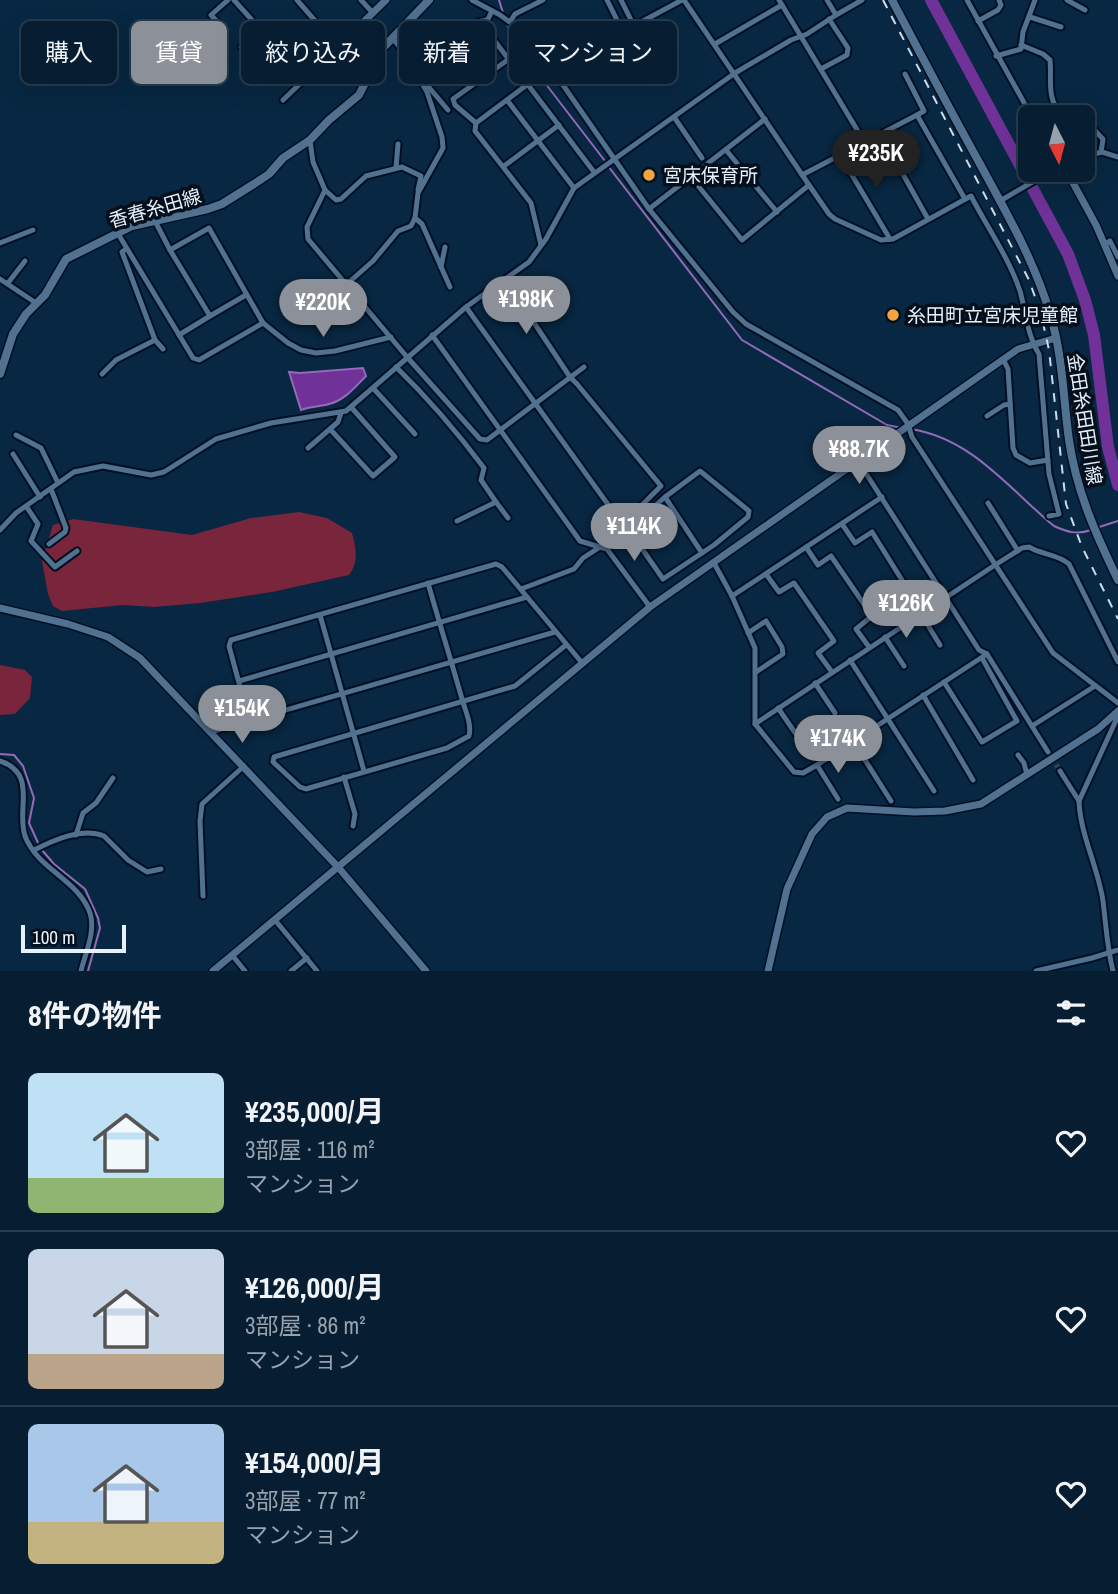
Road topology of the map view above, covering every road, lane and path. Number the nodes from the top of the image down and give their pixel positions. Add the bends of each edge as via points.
1 (228, 0) edge
2 (234, 0) edge
3 (297, 0) edge
4 (361, 0) edge
5 (386, 0) edge
6 (429, 0) edge
7 (472, 0) edge
8 (543, 0) edge
9 (607, 0) edge
10 (621, 0) edge
11 (685, 0) edge
12 (827, 0) edge
13 (862, 0) edge
14 (892, 0) edge
15 (967, 0) edge
16 (999, 0) edge
17 (1035, 0) edge
18 (1066, 0) edge
19 (781, 3) edge
20 (1085, 10) dead end
21 (492, 11) junction
22 (373, 13) junction
23 (836, 15) junction
24 (1030, 17) junction
25 (830, 19) junction
26 (487, 20) junction
27 (217, 21) edge
28 (253, 21) edge
29 (315, 21) edge
30 (365, 21) edge
31 (482, 21) edge
32 (509, 21) edge
33 (511, 21) edge
34 (618, 21) edge
35 (632, 21) edge
36 (644, 21) edge
37 (978, 22) junction
38 (1061, 27) dead end
39 (801, 36) junction
40 (392, 38) junction
41 (715, 44) junction
42 (1021, 45) junction
43 (399, 46) edge
44 (996, 55) junction
45 (509, 59) joint
46 (821, 69) junction
47 (735, 73) junction
48 (905, 74) dead end
49 (299, 84) edge
50 (422, 84) edge
51 (425, 84) edge
52 (528, 84) joint
53 (562, 84) edge
54 (284, 100) dead end
55 (507, 100) junction
56 (1025, 105) edge
57 (449, 110) dead end
58 (917, 115) junction
59 (674, 117) junction
60 (765, 119) junction
61 (476, 123) junction
62 (559, 125) junction
63 (881, 135) junction
64 (310, 140) junction
65 (537, 140) junction
66 (865, 143) junction
67 (398, 144) dead end
68 (726, 149) junction
69 (1101, 152) junction
70 (1096, 153) edge
71 (839, 155) junction
72 (1118, 156) edge
73 (702, 159) dead end
74 (614, 160) junction
75 (504, 166) junction
76 (396, 168) junction
77 (594, 172) junction
78 (802, 175) junction
79 (691, 177) junction
80 (1032, 182) edge
81 (1072, 182) edge
82 (809, 185) junction
83 (574, 188) junction
84 (325, 190) junction
85 (418, 193) junction
86 (965, 200) junction
87 (1000, 201) junction
88 (649, 209) junction
89 (777, 212) junction
90 (415, 218) junction
91 (928, 219) junction
92 (155, 221) junction
93 (33, 230) dead end
94 (117, 232) junction
95 (890, 239) junction
96 (0, 243) edge
97 (1105, 244) junction
98 (541, 246) junction
99 (446, 247) dead end
100 (126, 249) junction
101 (170, 250) junction
102 (1118, 257) edge
103 (25, 261) dead end
104 (441, 267) junction
105 (1118, 276) edge
106 (0, 279) edge
107 (505, 279) junction
108 (8, 282) junction
109 (347, 284) junction
110 (450, 287) dead end
111 (246, 295) junction
112 (36, 303) junction
113 (466, 307) junction
114 (211, 316) junction
115 (263, 323) junction
116 (179, 335) junction
117 (432, 335) junction
118 (391, 337) junction
119 (1056, 338) junction
120 (155, 340) junction
121 (1032, 344) junction
122 (163, 349) dead end
123 (407, 357) junction
124 (1003, 359) junction
125 (396, 367) junction
126 (584, 367) dead end
127 (0, 374) edge
128 (102, 374) dead end
129 (570, 377) junction
130 (373, 388) junction
131 (536, 404) junction
132 (1010, 404) junction
133 (351, 407) junction
134 (341, 413) junction
135 (987, 416) dead end
136 (908, 424) junction
137 (330, 429) junction
138 (502, 430) junction
139 (415, 434) dead end
140 (16, 435) dead end
141 (308, 449) dead end
142 (13, 454) dead end
143 (1048, 460) junction
144 (858, 461) junction
145 (58, 484) junction
146 (51, 489) junction
147 (40, 497) junction
148 (665, 497) junction
149 (882, 497) junction
150 (496, 502) junction
151 (988, 503) dead end
152 (26, 506) junction
153 (1049, 516) dead end
154 (508, 518) dead end
155 (457, 522) dead end
156 (622, 524) junction
157 (842, 524) junction
158 (0, 530) edge
159 (629, 530) junction
160 (48, 544) dead end
161 (600, 547) junction
162 (806, 547) junction
163 (607, 549) junction
164 (77, 551) dead end
165 (1018, 551) junction
166 (702, 553) junction
167 (714, 563) junction
168 (995, 565) junction
169 (766, 574) junction
170 (1118, 580) edge
171 (428, 583) junction
172 (521, 589) junction
173 (732, 596) junction
174 (527, 597) junction
175 (946, 597) junction
176 (650, 607) junction
177 (0, 608) edge
178 (921, 614) junction
179 (320, 615) junction
180 (440, 622) junction
181 (906, 623) junction
182 (555, 632) junction
183 (748, 633) junction
184 (885, 637) junction
185 (566, 645) junction
186 (940, 645) dead end
187 (869, 648) junction
188 (331, 654) junction
189 (984, 656) junction
190 (850, 660) junction
191 (451, 662) junction
192 (1118, 662) edge
193 (583, 664) junction
194 (904, 666) dead end
195 (756, 672) junction
196 (832, 673) junction
197 (239, 681) junction
198 (944, 682) junction
199 (814, 683) junction
200 (1095, 686) junction
201 (342, 693) junction
202 (923, 695) junction
203 (463, 703) junction
204 (1118, 703) edge
205 (778, 708) junction
206 (835, 713) dead end
207 (1118, 714) edge
208 (887, 719) junction
209 (249, 720) junction
210 (755, 724) junction
211 (1032, 726) junction
212 (210, 732) junction
213 (353, 733) junction
214 (796, 734) dead end
215 (853, 741) junction
216 (1048, 752) tunnel mouth
217 (1018, 755) dead end
218 (0, 761) edge
219 (817, 765) junction
220 (244, 766) junction
221 (1060, 771) tunnel mouth
222 (364, 772) junction
223 (1027, 775) junction
224 (344, 777) junction
225 (113, 778) dead end
226 (974, 780) dead end
227 (934, 792) dead end
228 (838, 799) dead end
229 (891, 801) dead end
230 (1079, 801) junction
231 (353, 826) dead end
232 (76, 835) junction
233 (34, 850) junction
234 (338, 867) junction
235 (161, 869) dead end
236 (203, 896) dead end
237 (275, 920) junction
238 (1118, 950) edge
239 (1108, 951) junction
240 (232, 955) junction
241 (307, 958) junction
242 (81, 971) edge
243 (213, 971) edge
244 (245, 971) edge
245 (291, 971) edge
246 (317, 971) edge
247 (426, 971) edge
248 (768, 971) edge
249 (1036, 971) edge
250 (1112, 971) edge

1 - 27 street via 211,15
2 - 28 street
3 - 29 street
4 - 22 street
5 - 22 street
6 - 40 main road, 香春糸田線
7 - 21 street
8 - 33 street
9 - 34 street
10 - 35 street
11 - 36 street
11 - 41 street
12 - 23 street
13 - 23 street
14 - 87 main road, 金田糸田田川線
15 - 37 street
16 - 37 street via 998,10
17 - 24 street
18 - 20 street
19 - 39 street
19 - 41 street
21 - 26 street
21 - 32 street
22 - 30 street
23 - 25 street
24 - 38 street
24 - 42 street
25 - 39 street
25 - 46 street via 848,48 847,55
26 - 31 street
26 - 45 street via 488,32
37 - 44 street
39 - 46 street
39 - 47 street
40 - 43 street
40 - 64 main road, 香春糸田線 via 382,48 359,95
41 - 47 street
42 - 44 street via 1021,49
42 - 69 street via 1050,60 1050,93 1056,107 1061,113 1077,112 1085,118 1103,139
44 - 56 street
45 - 61 street via 453,99
46 - 66 street
47 - 59 street
47 - 60 street
48 - 58 street via 924,111
49 - 54 street
50 - 85 street via 443,148
51 - 57 street
52 - 55 street
52 - 62 street
53 - 74 street
55 - 61 street
55 - 65 street
58 - 63 street
58 - 86 street
59 - 73 street
59 - 74 street
60 - 68 street
60 - 78 street
61 - 75 street via 475,131
62 - 65 street
62 - 77 street
63 - 66 street
63 - 91 street
64 - 84 street
64 - 92 main road, 香春糸田線 via 222,204
65 - 75 street
65 - 83 street
66 - 71 street
67 - 76 street
68 - 79 street
68 - 89 street
69 - 70 street
69 - 72 street
71 - 78 street
71 - 95 street
74 - 77 street
74 - 88 street
75 - 98 street via 531,203
76 - 84 street via 366,176 341,200
76 - 85 street via 421,176
77 - 83 street
78 - 82 street
79 - 88 street
79 - 89 street via 742,240
80 - 87 street
81 - 97 street
82 - 89 street
82 - 95 street via 835,219 881,240
83 - 98 street
84 - 109 street via 307,227 308,239
85 - 90 street
86 - 91 street
86 - 121 street via 971,197 1014,275
87 - 119 main road, 金田糸田田川線 via 1031,264
88 - 136 street via 747,324 898,410
90 - 104 street
90 - 109 street
91 - 95 street
92 - 94 main road, 香春糸田線
92 - 101 street
93 - 96 street
94 - 100 street
94 - 112 main road, 香春糸田線 via 66,259
97 - 102 street via 1110,241
97 - 105 street
98 - 107 street via 529,262
99 - 104 street
100 - 116 street
100 - 120 street via 122,252
101 - 111 street via 209,228
101 - 114 street
103 - 108 street
104 - 110 street
106 - 108 street
107 - 113 street
107 - 129 street
108 - 112 street
109 - 118 street
111 - 114 street
111 - 115 street
112 - 127 main road, 香春糸田線 via 13,334
113 - 117 street
113 - 131 street
114 - 116 street
115 - 116 street via 199,360
115 - 118 street via 288,343 316,353
117 - 123 street
117 - 138 street
118 - 123 street
119 - 121 street
119 - 170 main road, 金田糸田田川線 via 1076,476 1095,534
120 - 122 street
120 - 128 street via 116,360
121 - 124 street
121 - 143 street via 1039,354
123 - 125 street
123 - 138 street via 480,439 487,440
124 - 132 street
124 - 136 street
125 - 130 street
125 - 150 street via 430,400 482,465 481,480
126 - 129 street
129 - 131 street
129 - 156 street via 661,486
130 - 133 street
130 - 139 street
131 - 138 street
131 - 156 street
132 - 135 street
132 - 143 street via 1016,455 1030,463
133 - 134 street
133 - 137 street via 395,457 373,476
134 - 137 street
134 - 145 street via 271,423 216,439 164,472 151,475 103,466 74,472
136 - 144 street
136 - 168 street
137 - 141 street
138 - 161 street via 580,541
140 - 145 street via 41,447
142 - 147 street
143 - 153 street via 1059,514
144 - 149 street
144 - 167 street
145 - 146 street
146 - 147 street
146 - 160 street via 66,528
147 - 152 street
148 - 159 street
148 - 166 street
148 - 166 street via 700,471 749,511 748,517
149 - 157 street
149 - 175 street
150 - 154 street
150 - 155 street
151 - 165 street
152 - 158 street
152 - 164 street via 37,524 31,541 55,567
156 - 161 street
157 - 162 street
157 - 181 street via 855,543 872,532 910,593 895,603
159 - 163 street
159 - 166 street via 663,579
161 - 163 street
161 - 172 street via 574,569
162 - 169 street
162 - 187 street via 818,565 831,556 872,616 856,629
163 - 176 street
165 - 168 street
165 - 192 street via 1029,547 1069,564
167 - 173 street
167 - 176 street
168 - 175 street
168 - 200 street via 1053,653
169 - 173 street
169 - 196 street via 779,592 794,583 834,641 818,653
171 - 172 street via 496,564
171 - 179 street
171 - 180 street
172 - 174 street
173 - 183 street
174 - 180 street
174 - 182 street
175 - 178 street
175 - 189 street
176 - 193 street
177 - 212 street via 108,637 140,658
178 - 181 street
178 - 186 street
179 - 188 street
179 - 197 street via 232,640 229,646
180 - 188 street
180 - 191 street
181 - 184 street
182 - 185 street
182 - 191 street
183 - 195 street via 755,648
183 - 195 street via 766,621 782,647 783,654
184 - 187 street
184 - 194 street
185 - 193 street
185 - 203 street via 515,686
187 - 190 street
188 - 197 street
188 - 201 street
189 - 198 street
189 - 198 street via 1017,721 982,742
189 - 211 street
190 - 196 street
190 - 208 street
191 - 201 street
191 - 203 street
193 - 234 street
195 - 210 street
196 - 199 street
197 - 209 street
198 - 202 street
199 - 205 street
199 - 206 street
200 - 204 street
200 - 211 street
201 - 209 street
201 - 213 street
202 - 208 street
202 - 226 street
203 - 213 street
203 - 222 street via 469,736 447,748
205 - 210 street
205 - 214 street
207 - 223 street
207 - 230 street
208 - 215 street
208 - 227 street
209 - 212 street
210 - 219 street via 794,772 803,773
211 - 216 street
212 - 220 street
213 - 222 street
213 - 224 street via 274,757 274,762 306,789
215 - 219 street
215 - 229 street
217 - 223 street
218 - 233 street via 12,765 21,779 25,835
219 - 228 street
220 - 234 street
220 - 236 street via 202,804
221 - 230 street
222 - 224 street
223 - 248 street via 969,808 914,812 847,808 827,817 812,834 787,888
224 - 231 street via 355,814
225 - 232 street via 83,813
230 - 239 street via 1103,901
232 - 233 street
232 - 235 street via 99,834 147,872
233 - 242 street via 76,890 88,909 91,932
234 - 237 street
234 - 247 street
237 - 240 street
237 - 241 street
238 - 239 street
239 - 249 street
239 - 250 street
240 - 243 street
240 - 244 street
241 - 245 street
241 - 246 street

